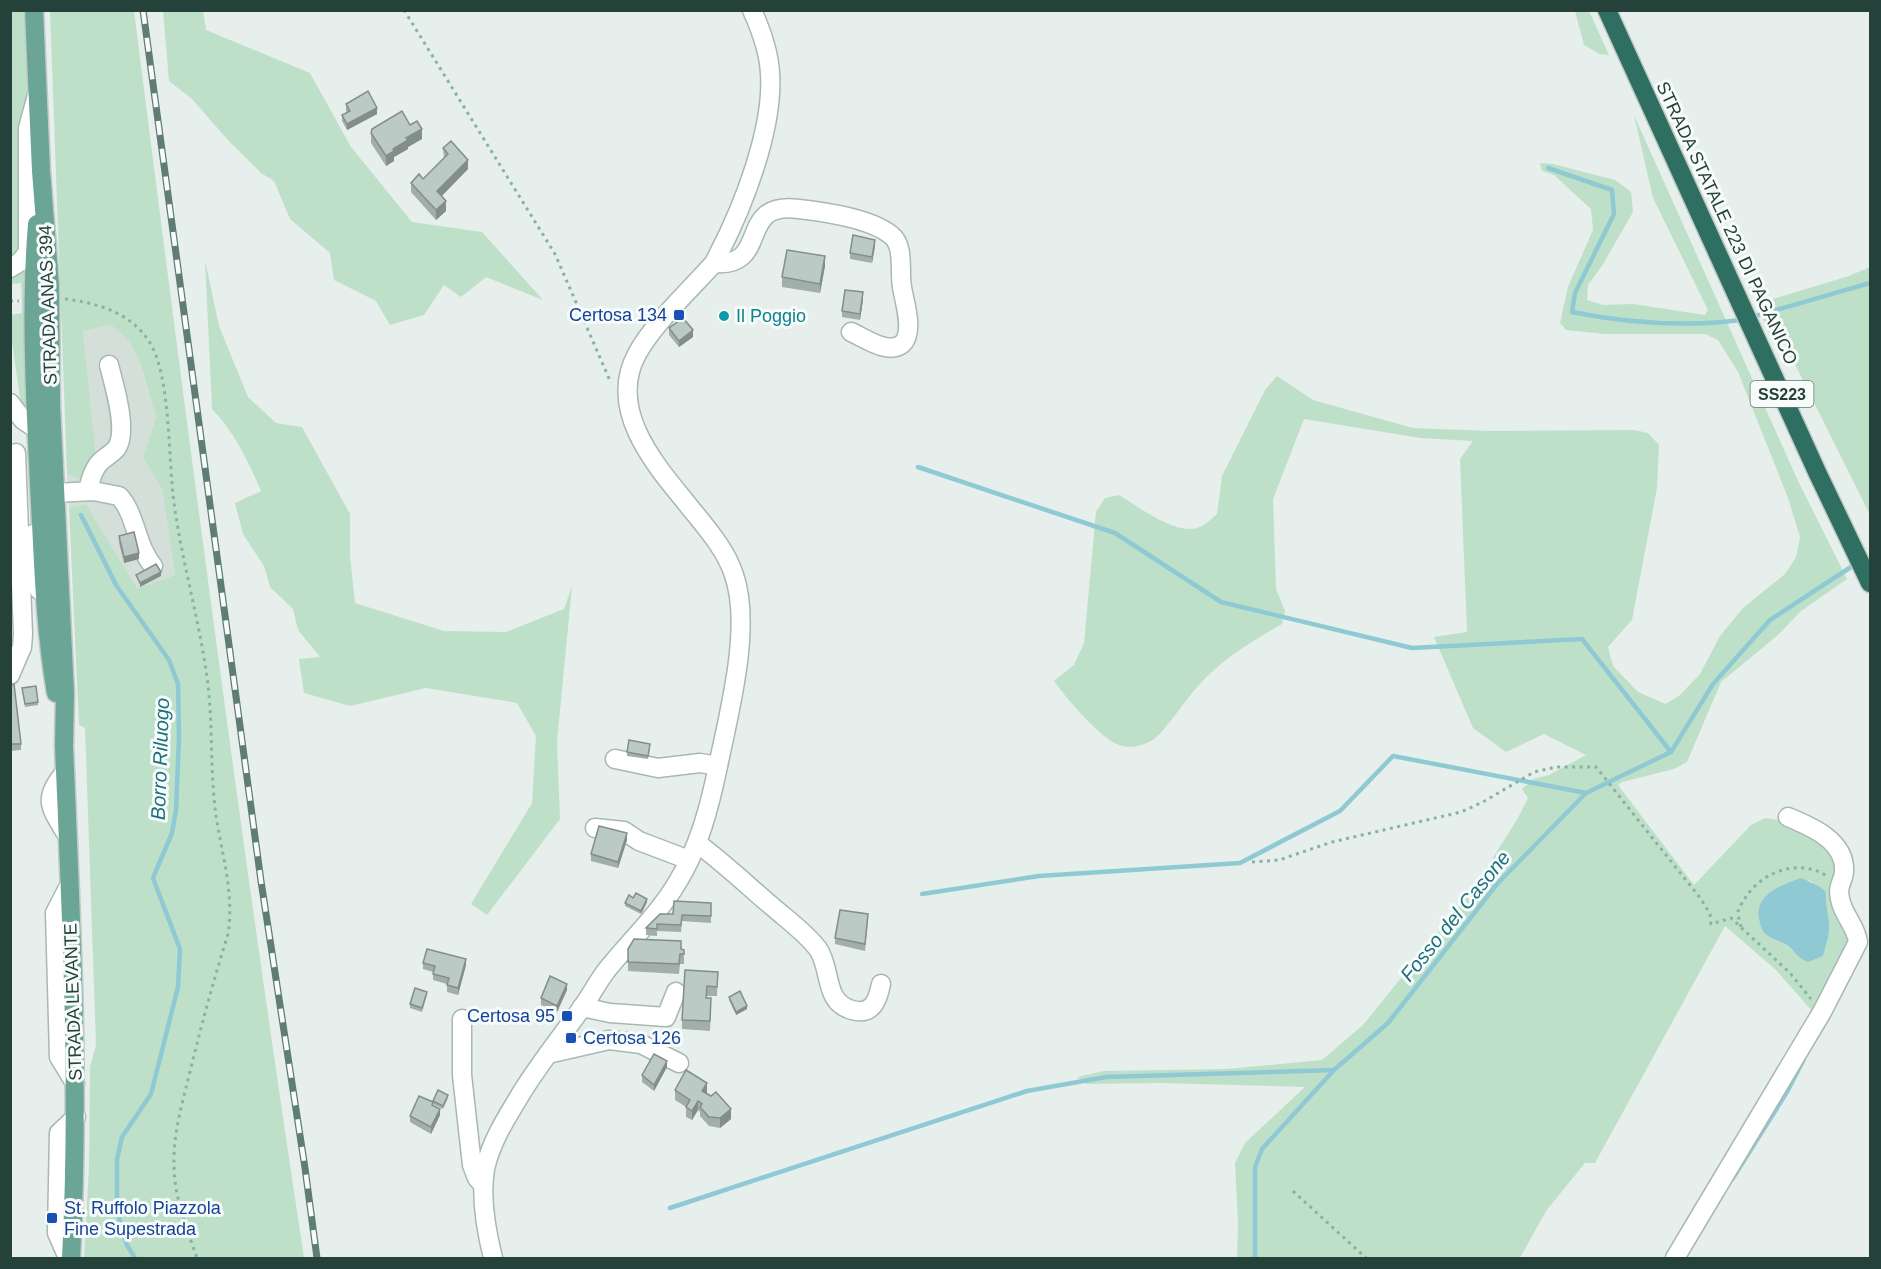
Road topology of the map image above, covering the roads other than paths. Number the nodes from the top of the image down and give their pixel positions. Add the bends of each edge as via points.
1 (34, 10) edge
2 (752, 10) edge
3 (1607, 10) edge
4 (38, 94) junction
5 (714, 263) junction
6 (10, 268) edge
7 (851, 332) dead end
8 (110, 365) dead end
9 (10, 404) edge
10 (42, 439) junction
11 (12, 447) edge
12 (88, 491) junction
13 (55, 493) junction
14 (153, 566) edge
15 (1870, 583) edge
16 (46, 621) junction
17 (10, 675) edge
18 (64, 746) junction
19 (615, 759) dead end
20 (718, 766) junction
21 (1788, 817) dead end
22 (595, 828) dead end
23 (697, 843) junction
24 (689, 860) junction
25 (881, 984) dead end
26 (676, 992) dead end
27 (582, 1007) junction
28 (462, 1019) dead end
29 (548, 1054) junction
30 (679, 1063) dead end
31 (483, 1185) junction
32 (70, 1258) edge
33 (493, 1258) edge
34 (1675, 1258) edge

1 - 4 main road, STRADA ANAS 394
2 - 5 street via 769,63 770,98 754,168
3 - 15 highway, STRADA STATALE 223 DI PAGANICO / SS223
4 - 6 street via 28,128 28,252
4 - 10 main road, STRADA ANAS 394 via 41,171 33,268
5 - 7 street via 725,264 743,256 765,214 781,208 874,226 893,236 900,250 901,285 909,314 907,330 904,342 888,349
5 - 20 street via 636,354 627,388 630,411 640,436 717,543 737,585 739,648
8 - 12 street via 120,438 94,471
9 - 10 street
10 - 11 street
10 - 13 main road, STRADA LEVANTE
10 - 16 main road, STRADA LEVANTE
11 - 16 street via 31,484 34,567
11 - 17 street via 23,634
12 - 13 street
12 - 14 street via 114,494 122,500 141,548
13 - 18 main road, STRADA LEVANTE
16 - 18 main road, STRADA LEVANTE
18 - 32 main road, STRADA LEVANTE via 76,1117
19 - 20 street via 658,768 700,763
20 - 23 street
21 - 34 street via 1809,825 1830,840 1844,859 1840,900 1858,942 1822,1012
22 - 24 street via 624,831 639,841
23 - 24 street
23 - 25 street via 816,947 823,957 830,992 836,999 851,1010 860,1011 877,1001
24 - 27 street via 669,895
26 - 27 street via 666,1017
27 - 29 street
28 - 31 street via 462,1075 472,1164
29 - 30 street via 609,1040 641,1044
29 - 31 street via 498,1134
31 - 33 street

